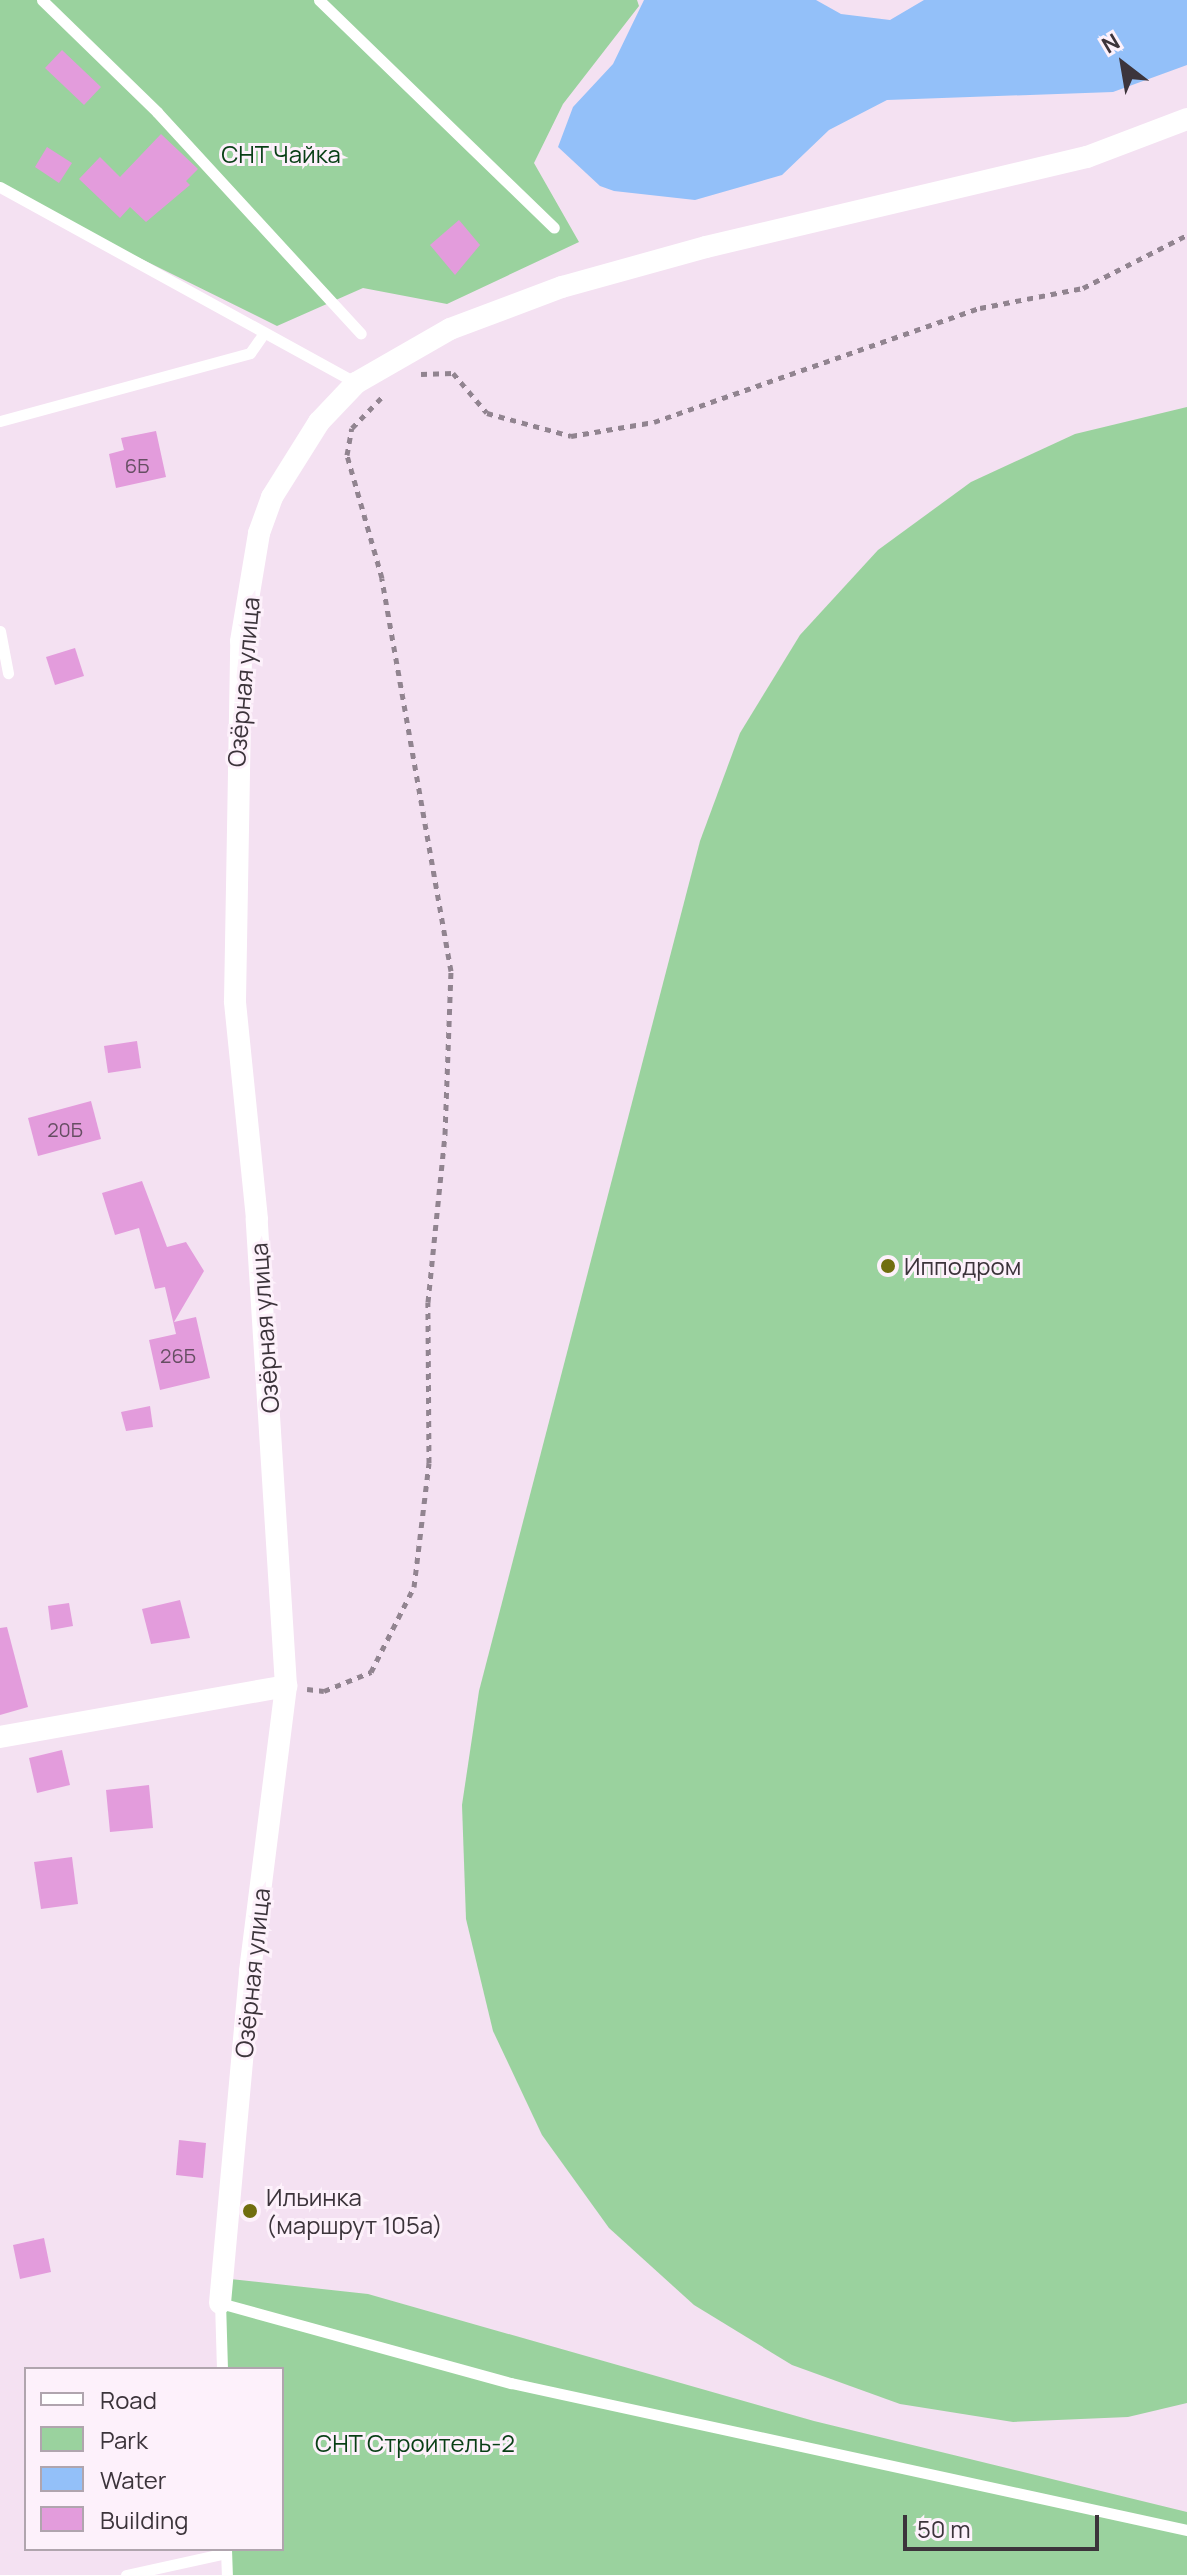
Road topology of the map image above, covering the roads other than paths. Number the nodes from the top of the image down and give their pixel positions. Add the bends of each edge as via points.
1 (42, 0) edge
2 (319, 0) edge
3 (1187, 119) edge
4 (0, 187) edge
5 (554, 228) dead end
6 (264, 333) junction
7 (361, 334) dead end
8 (356, 383) junction
9 (0, 421) edge
10 (0, 631) edge
11 (8, 673) dead end
12 (286, 1686) junction
13 (0, 1737) edge
14 (220, 2303) junction
15 (222, 2367) edge
16 (1187, 2530) edge
17 (226, 2551) edge
18 (126, 2575) edge
19 (227, 2575) edge

1 - 7 lane via 157,112
2 - 5 lane
3 - 8 street, Озёрная улица via 1087,157 562,287 450,329
4 - 6 lane
6 - 8 lane
6 - 9 lane via 250,353
8 - 12 street, Озёрная улица via 319,422 272,497 241,641 235,1001 257,1219
10 - 11 lane
12 - 13 street
12 - 14 street, Озёрная улица via 250,1971
14 - 15 lane
14 - 16 lane via 511,2383
17 - 18 lane
17 - 19 lane

